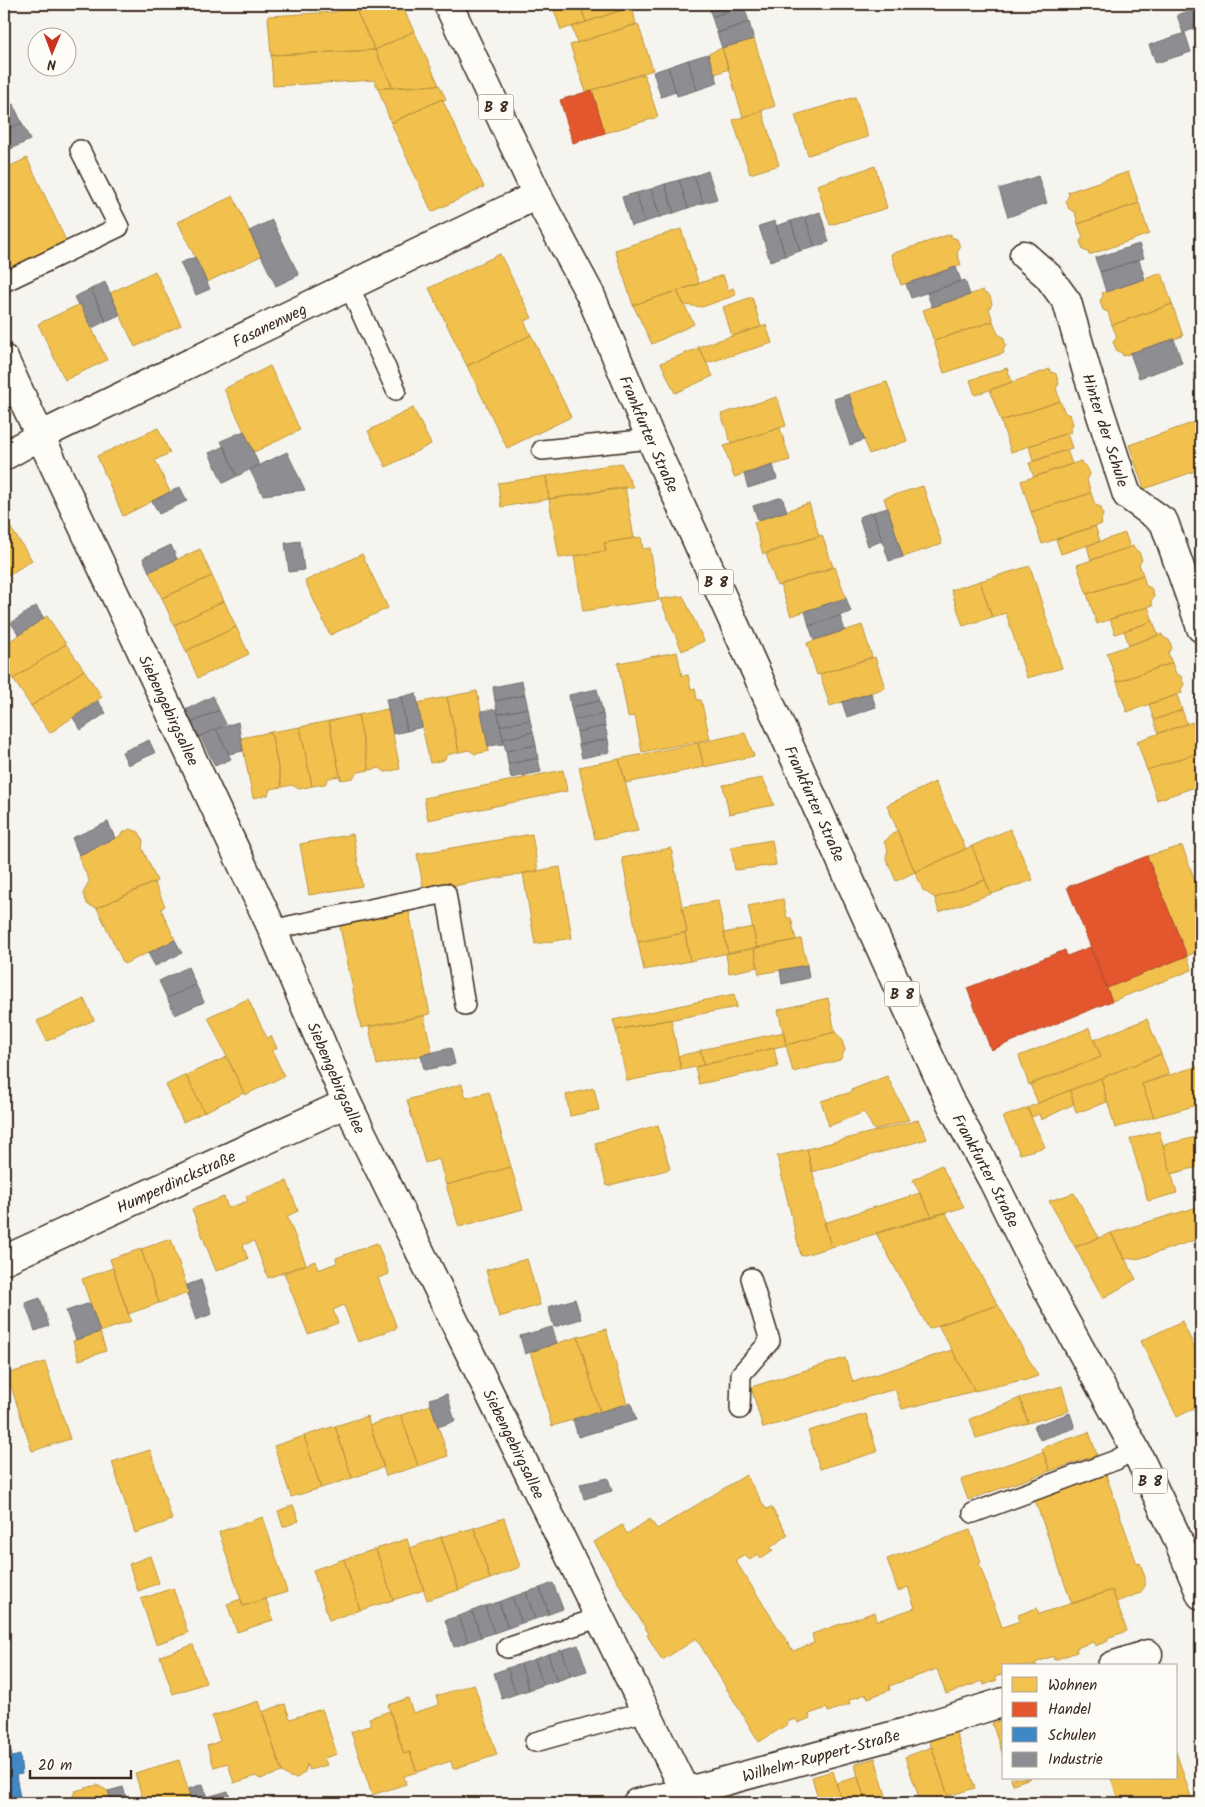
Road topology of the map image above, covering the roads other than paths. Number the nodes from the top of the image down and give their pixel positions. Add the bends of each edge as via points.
1 (448, 4) edge
2 (80, 150) dead end
3 (537, 195) junction
4 (1024, 255) dead end
5 (4, 282) edge
6 (349, 286) junction
7 (4, 359) edge
8 (396, 390) dead end
9 (40, 436) junction
10 (651, 439) junction
11 (542, 450) dead end
12 (4, 456) edge
13 (1201, 628) edge
14 (274, 933) junction
15 (465, 1005) dead end
16 (347, 1102) junction
17 (4, 1260) edge
18 (752, 1278) dead end
19 (740, 1409) dead end
20 (1134, 1450) junction
21 (972, 1513) dead end
22 (1201, 1595) edge
23 (601, 1617) junction
24 (507, 1648) dead end
25 (1148, 1654) dead end
26 (1118, 1664) edge
27 (1002, 1703) edge
28 (646, 1711) junction
29 (535, 1742) dead end
30 (673, 1797) edge
31 (637, 1803) edge

1 - 3 street, Frankfurter Straße / B 8
2 - 5 lane via 119,226
3 - 6 street, Fasanenweg
3 - 10 street, Frankfurter Straße / B 8 via 590,294
4 - 13 street, Hinter der Schule via 1048,276 1067,302 1127,496 1164,522
6 - 8 lane
6 - 9 street, Fasanenweg
7 - 9 street, Siebengebirgsallee
9 - 12 street, Fasanenweg
9 - 14 street, Siebengebirgsallee
10 - 11 lane
10 - 20 street, Frankfurter Straße / B 8 via 948,1098
14 - 15 lane via 289,926 446,893
14 - 16 street, Siebengebirgsallee
16 - 17 street, Humperdinckstraße
16 - 23 street, Siebengebirgsallee
18 - 19 lane via 770,1341 741,1374
20 - 21 lane via 1116,1460
20 - 22 street, Frankfurter Straße / B 8
23 - 24 lane
23 - 28 street, Siebengebirgsallee
25 - 26 street
27 - 30 street, Wilhelm-Ruppert-Straße
28 - 29 lane
28 - 30 street, Siebengebirgsallee
30 - 31 street, Wilhelm-Ruppert-Straße

